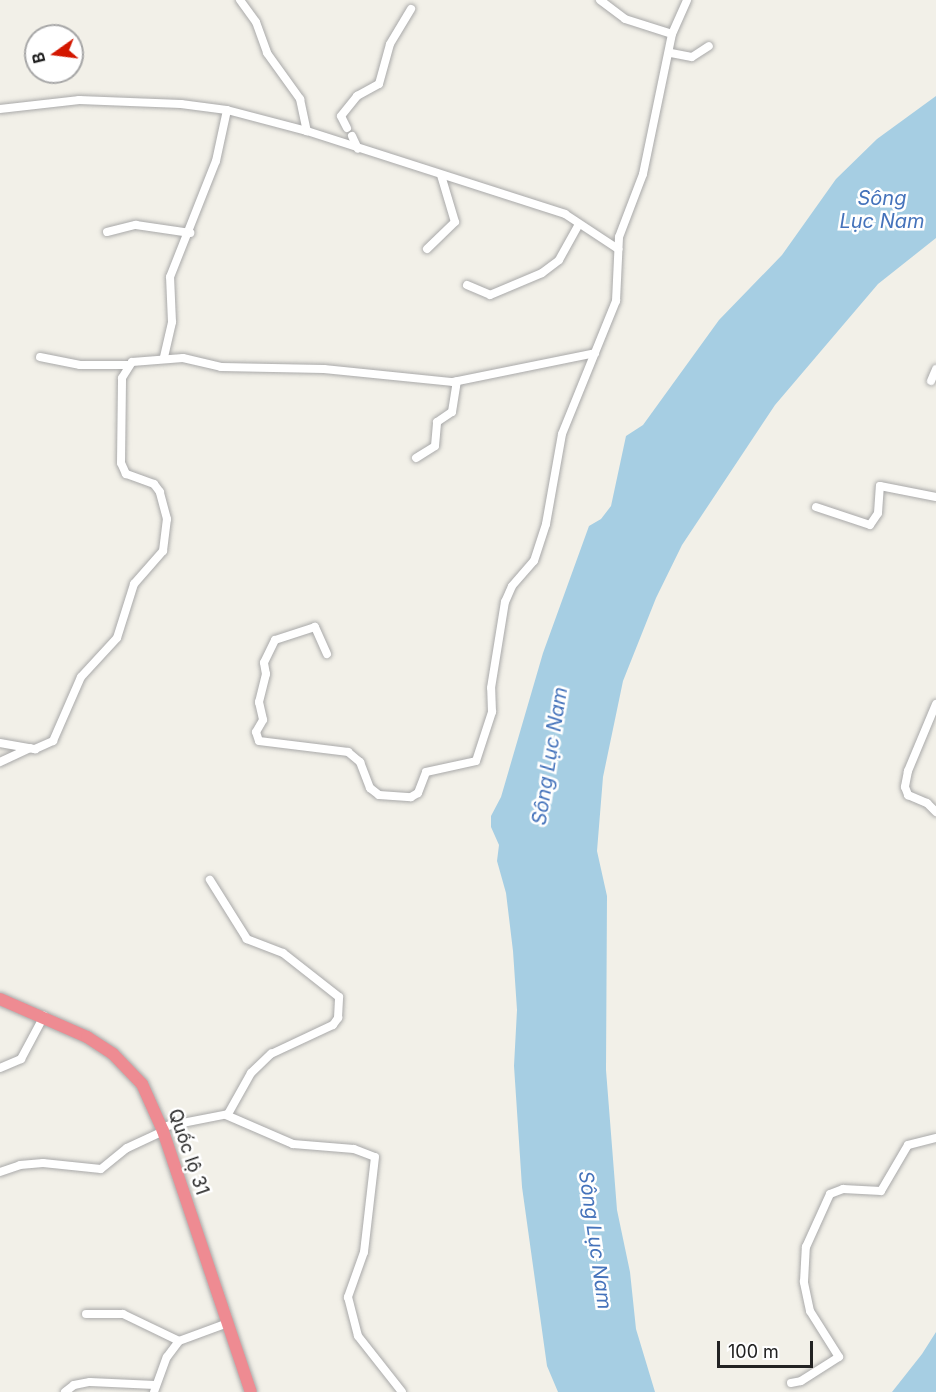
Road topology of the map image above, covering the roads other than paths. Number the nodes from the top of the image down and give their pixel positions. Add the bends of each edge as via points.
1 (240, 0) edge
2 (600, 0) edge
3 (687, 0) edge
4 (411, 9) dead end
5 (672, 34) junction
6 (709, 46) dead end
7 (671, 53) junction
8 (0, 109) edge
9 (227, 110) junction
10 (307, 131) junction
11 (358, 149) junction
12 (441, 176) junction
13 (579, 224) junction
14 (107, 232) dead end
15 (190, 233) junction
16 (427, 249) dead end
17 (618, 249) junction
18 (467, 285) dead end
19 (595, 353) junction
20 (40, 357) dead end
21 (164, 357) junction
22 (128, 365) junction
23 (936, 369) edge
24 (457, 381) junction
25 (930, 381) dead end
26 (416, 458) dead end
27 (936, 497) edge
28 (816, 507) dead end
29 (327, 654) dead end
30 (936, 704) edge
31 (0, 743) edge
32 (30, 748) junction
33 (0, 762) edge
34 (936, 812) edge
35 (210, 880) dead end
36 (0, 999) edge
37 (44, 1016) junction
38 (0, 1068) edge
39 (226, 1115) junction
40 (163, 1129) junction
41 (936, 1138) edge
42 (0, 1172) edge
43 (86, 1314) dead end
44 (228, 1323) junction
45 (179, 1341) junction
46 (791, 1383) dead end
47 (154, 1389) edge
48 (65, 1392) edge
49 (251, 1392) edge
50 (402, 1392) edge

1 - 10 street via 256,22 267,53 300,99
2 - 5 street via 625,19
3 - 5 street
4 - 11 street via 390,44 379,84 357,96 341,116
5 - 7 street
6 - 7 street via 692,57
7 - 17 street via 658,88 643,174
8 - 9 street via 96,100
9 - 10 street
9 - 15 street via 221,146
10 - 11 street
11 - 12 street
12 - 13 street via 565,214
12 - 16 street via 455,222
13 - 17 street
13 - 18 street via 558,260 542,273 490,295
14 - 15 street via 136,225
15 - 21 street via 169,281 172,322
17 - 19 street via 617,295
19 - 24 street
19 - 29 street via 562,434 546,524 534,561 512,586 505,602 491,688 492,712 474,763 426,772 418,793 411,797 379,795 370,788 360,762 348,752 259,741 256,734 263,720 259,702 266,674 264,663 274,640 315,627
20 - 22 street via 80,366
21 - 22 street
21 - 24 street via 219,366 324,369
22 - 32 street via 122,378 121,463 126,474 158,488 166,519 166,542 158,559 134,584 117,638 81,677 53,741 42,749
23 - 25 street
24 - 26 street via 452,411 437,422 435,446
27 - 28 street via 880,486 878,513 870,525
30 - 34 street via 905,787 908,795
31 - 32 street
32 - 33 street
35 - 39 street via 248,939 283,953 339,997 338,1018 333,1025 271,1054 251,1073 237,1104
36 - 37 highway, Quốc lộ 31
37 - 38 street via 21,1059
37 - 40 highway, Quốc lộ 31 via 87,1037 131,1069
39 - 40 street
39 - 50 street via 293,1144 354,1149 375,1157 364,1252 348,1297 358,1336
40 - 42 street via 127,1148 101,1169 44,1163
40 - 44 highway, Quốc lộ 31
41 - 46 street via 908,1144 880,1191 843,1188 830,1194 806,1248 804,1282 810,1311 839,1357 801,1381
43 - 45 street via 123,1314
44 - 45 street
44 - 49 highway, Quốc lộ 31
45 - 47 street via 166,1357
47 - 48 street via 90,1382 74,1384

